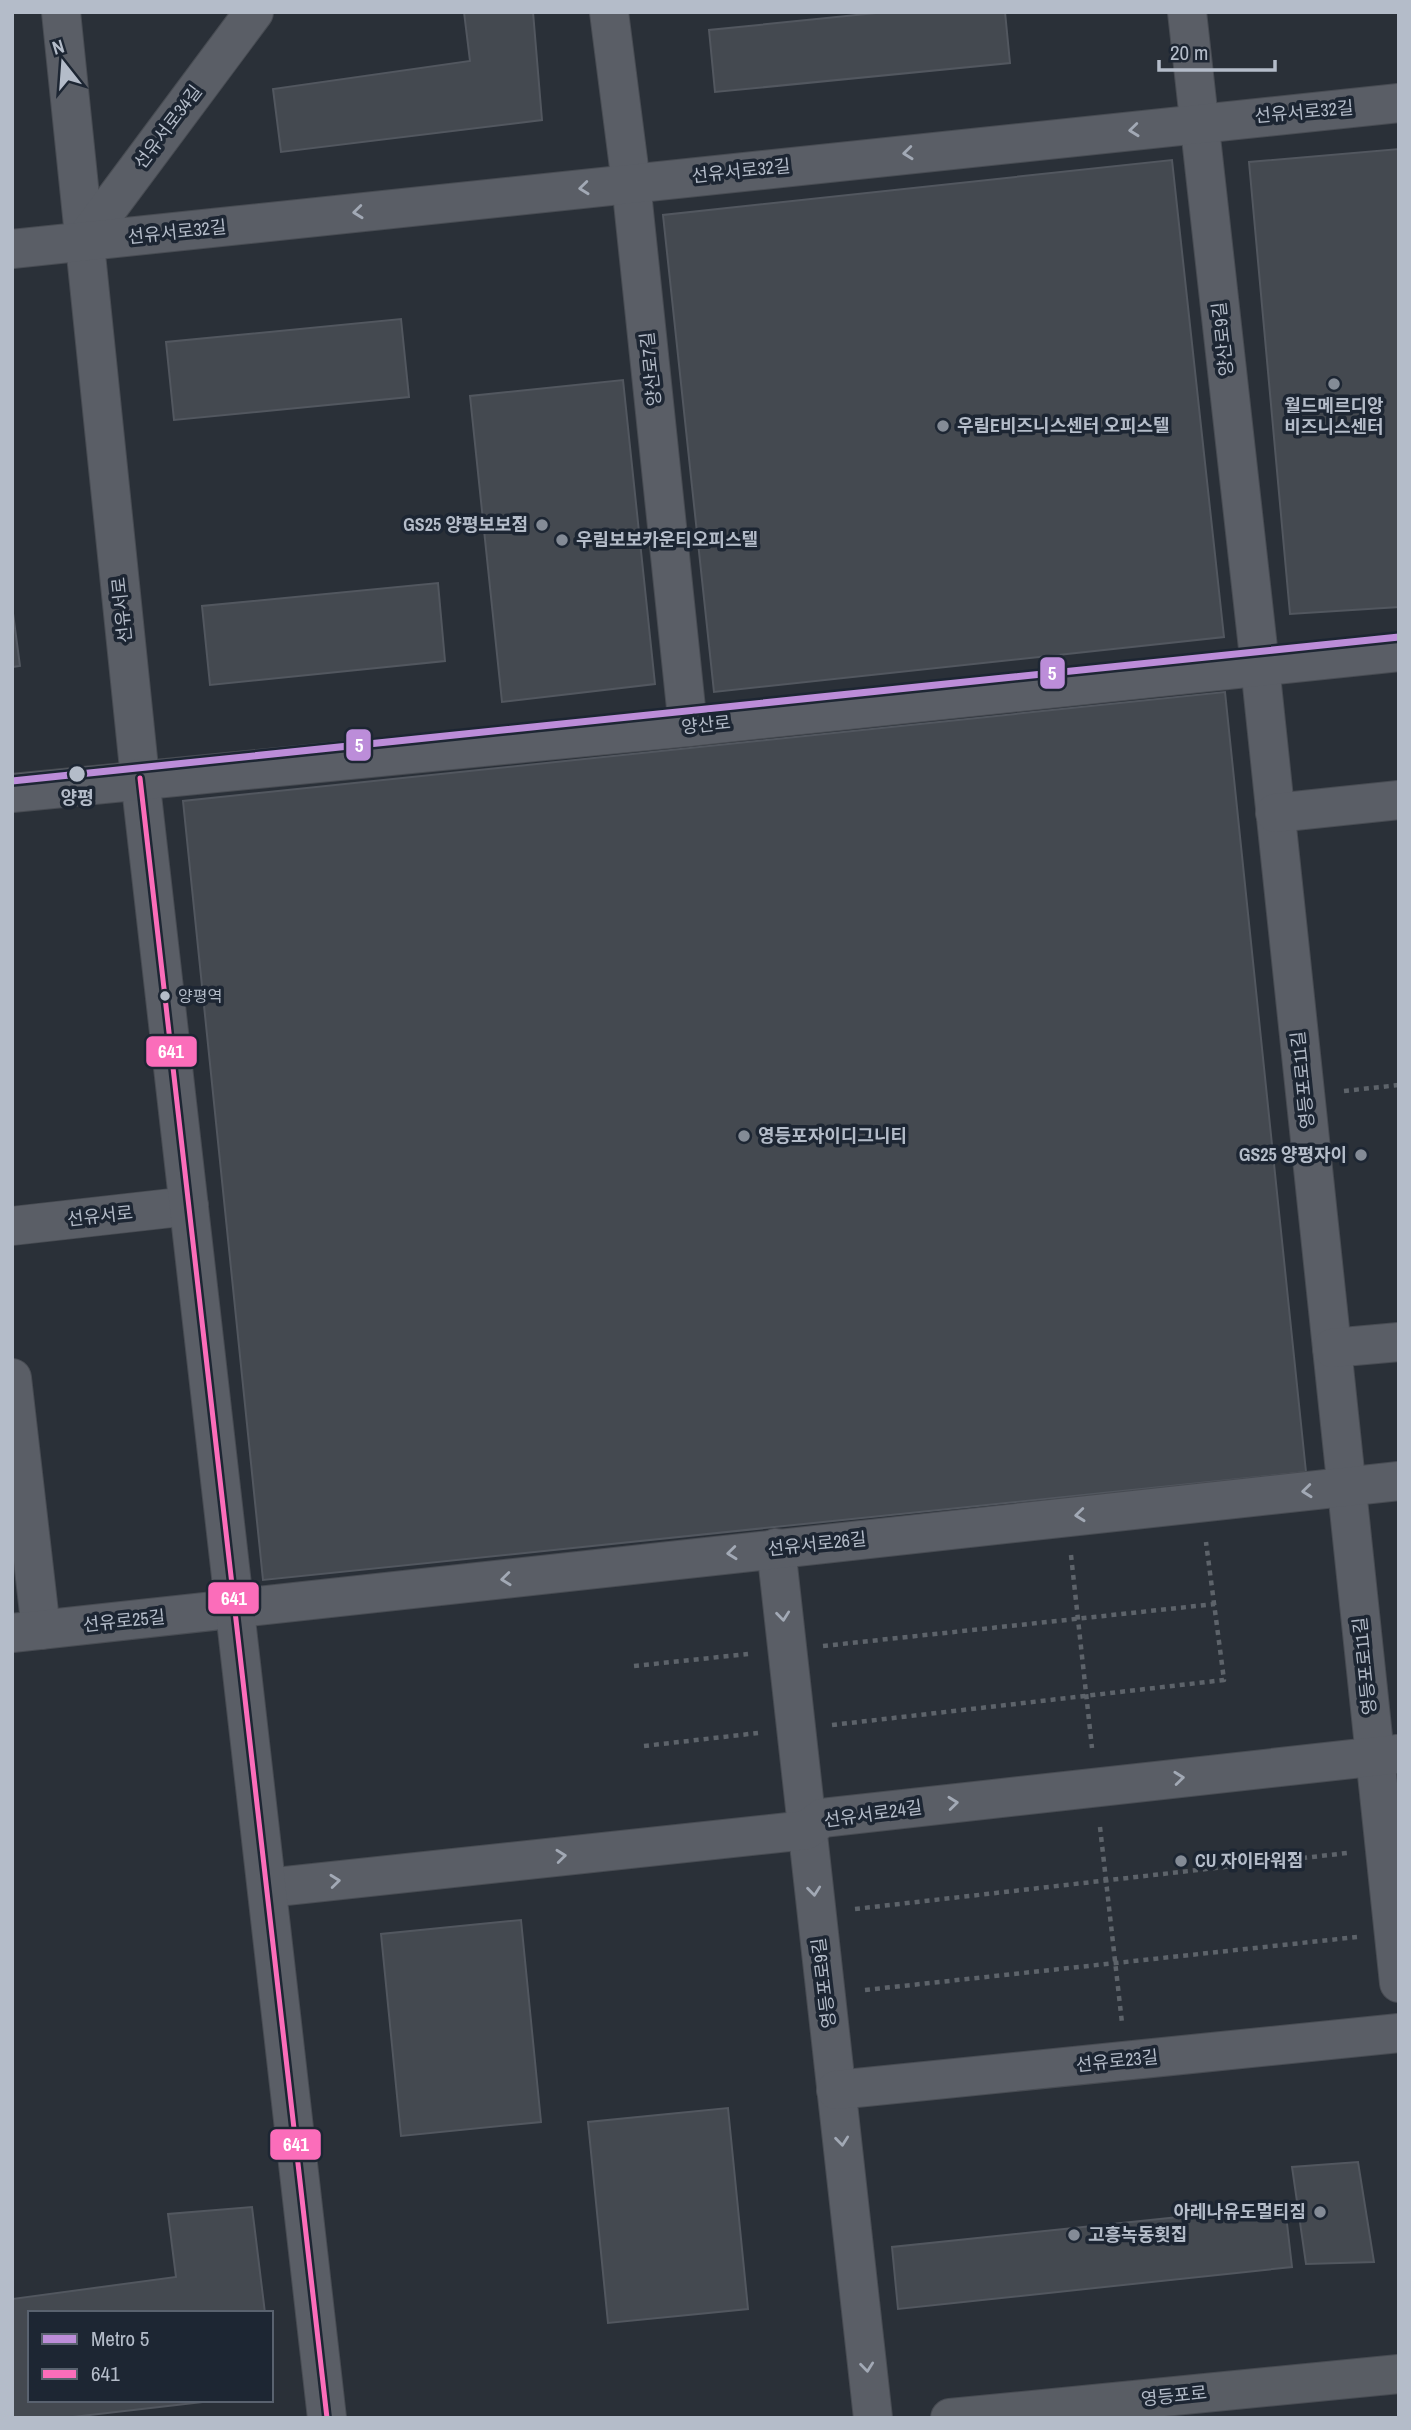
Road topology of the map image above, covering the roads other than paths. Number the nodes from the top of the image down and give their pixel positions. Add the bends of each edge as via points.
1 (61, 12) edge
2 (254, 12) edge
3 (609, 12) edge
4 (1186, 12) edge
5 (1399, 103) edge
6 (1200, 122) junction
7 (631, 183) junction
8 (83, 242) junction
9 (12, 249) edge
10 (1399, 652) edge
11 (1260, 666) junction
12 (688, 727) junction
13 (140, 778) junction
14 (12, 793) edge
15 (1399, 800) edge
16 (1275, 813) junction
17 (189, 1206) junction
18 (12, 1226) edge
19 (1399, 1342) edge
20 (1332, 1348) junction
21 (12, 1378) edge
22 (1399, 1481) edge
23 (1346, 1487) junction
24 (776, 1548) junction
25 (235, 1609) junction
26 (26, 1632) edge
27 (1387, 1755) edge
28 (807, 1830) junction
29 (267, 1888) junction
30 (1399, 1983) edge
31 (1399, 2033) edge
32 (836, 2090) junction
33 (1399, 2374) edge
34 (327, 2418) edge
35 (873, 2418) edge
36 (950, 2418) edge

1 - 8 street, 선유서로
2 - 8 street, 선유서로34길
3 - 7 street, 양산로7길
4 - 6 street, 양산로9길
5 - 6 street, 선유서로32길
6 -> 7 street, 선유서로32길
6 - 11 street, 양산로9길
7 -> 8 street, 선유서로32길
7 - 12 street, 양산로7길
8 - 9 street, 선유서로32길
8 - 13 street, 선유서로
10 - 11 street, 양산로
11 - 12 street, 양산로
11 - 16 street, 영등포로11길
12 - 13 street, 양산로
13 - 14 street, 양산로
13 - 17 street, 선유서로
15 - 16 street
16 - 20 street, 영등포로11길
17 - 18 street, 선유서로
17 - 25 street, 선유서로
19 - 20 street
20 - 23 street, 영등포로11길
21 - 26 street
22 - 23 street, 선유서로26길
23 -> 24 street, 선유서로26길
23 - 27 street, 영등포로11길
24 -> 25 street, 선유서로26길
24 -> 28 street, 영등포로9길
25 - 26 street, 선유로25길
25 - 29 street, 선유서로
28 -> 27 street, 선유서로24길 via 822,1818
27 - 30 street, 영등포로11길 via 1384,1849
29 -> 28 street, 선유서로24길
28 -> 32 street, 영등포로9길
29 - 34 street, 선유서로
31 - 32 street, 선유로23길
32 -> 35 street, 영등포로9길
33 - 36 main road, 영등포로

